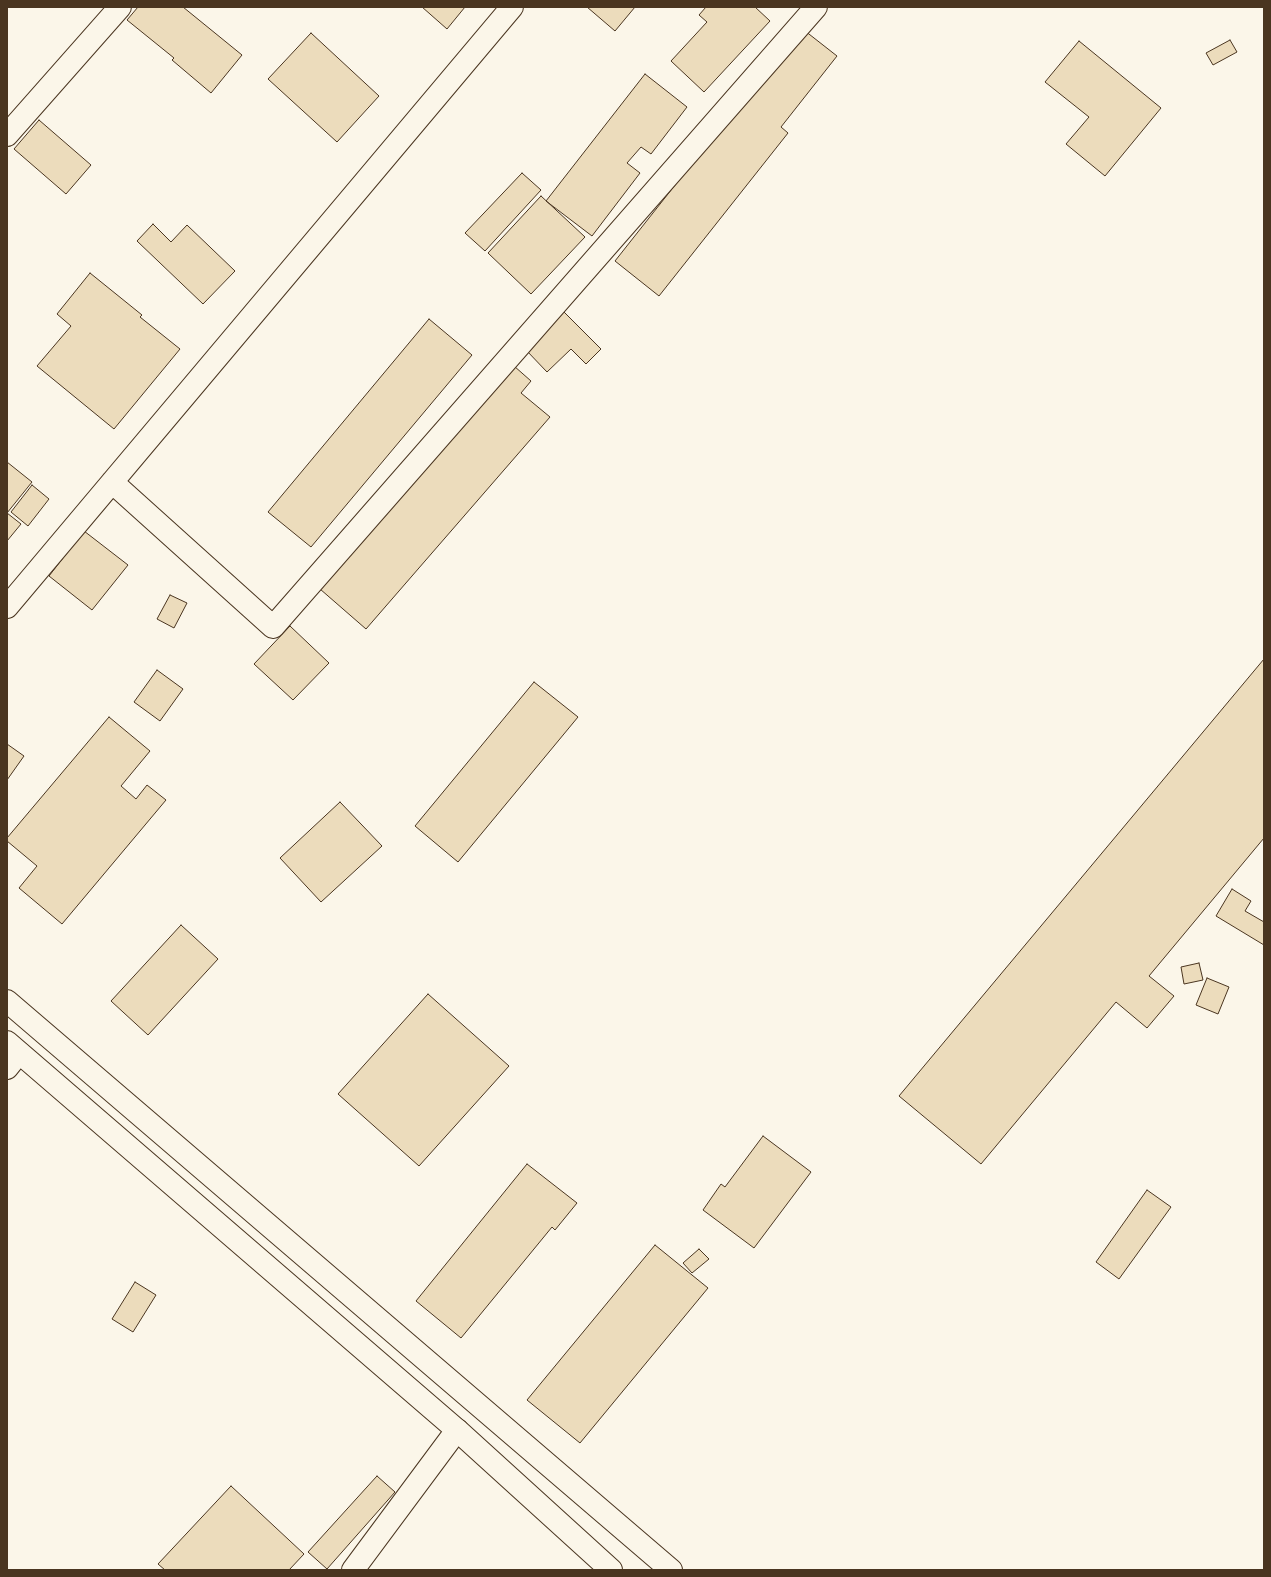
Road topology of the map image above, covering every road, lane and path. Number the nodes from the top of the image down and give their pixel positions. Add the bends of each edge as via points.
1 (120, 7) edge
2 (512, 7) edge
3 (816, 7) edge
4 (7, 135) edge
5 (112, 482) junction
6 (7, 607) edge
7 (7, 1001) edge
8 (11, 1054) edge
9 (457, 1430) junction
10 (352, 1570) edge
11 (611, 1570) edge
12 (671, 1570) edge

1 - 4 street
2 - 5 street
3 - 5 street via 273,627
5 - 6 street
7 - 12 street
8 - 9 street
9 - 10 street
9 - 11 street

